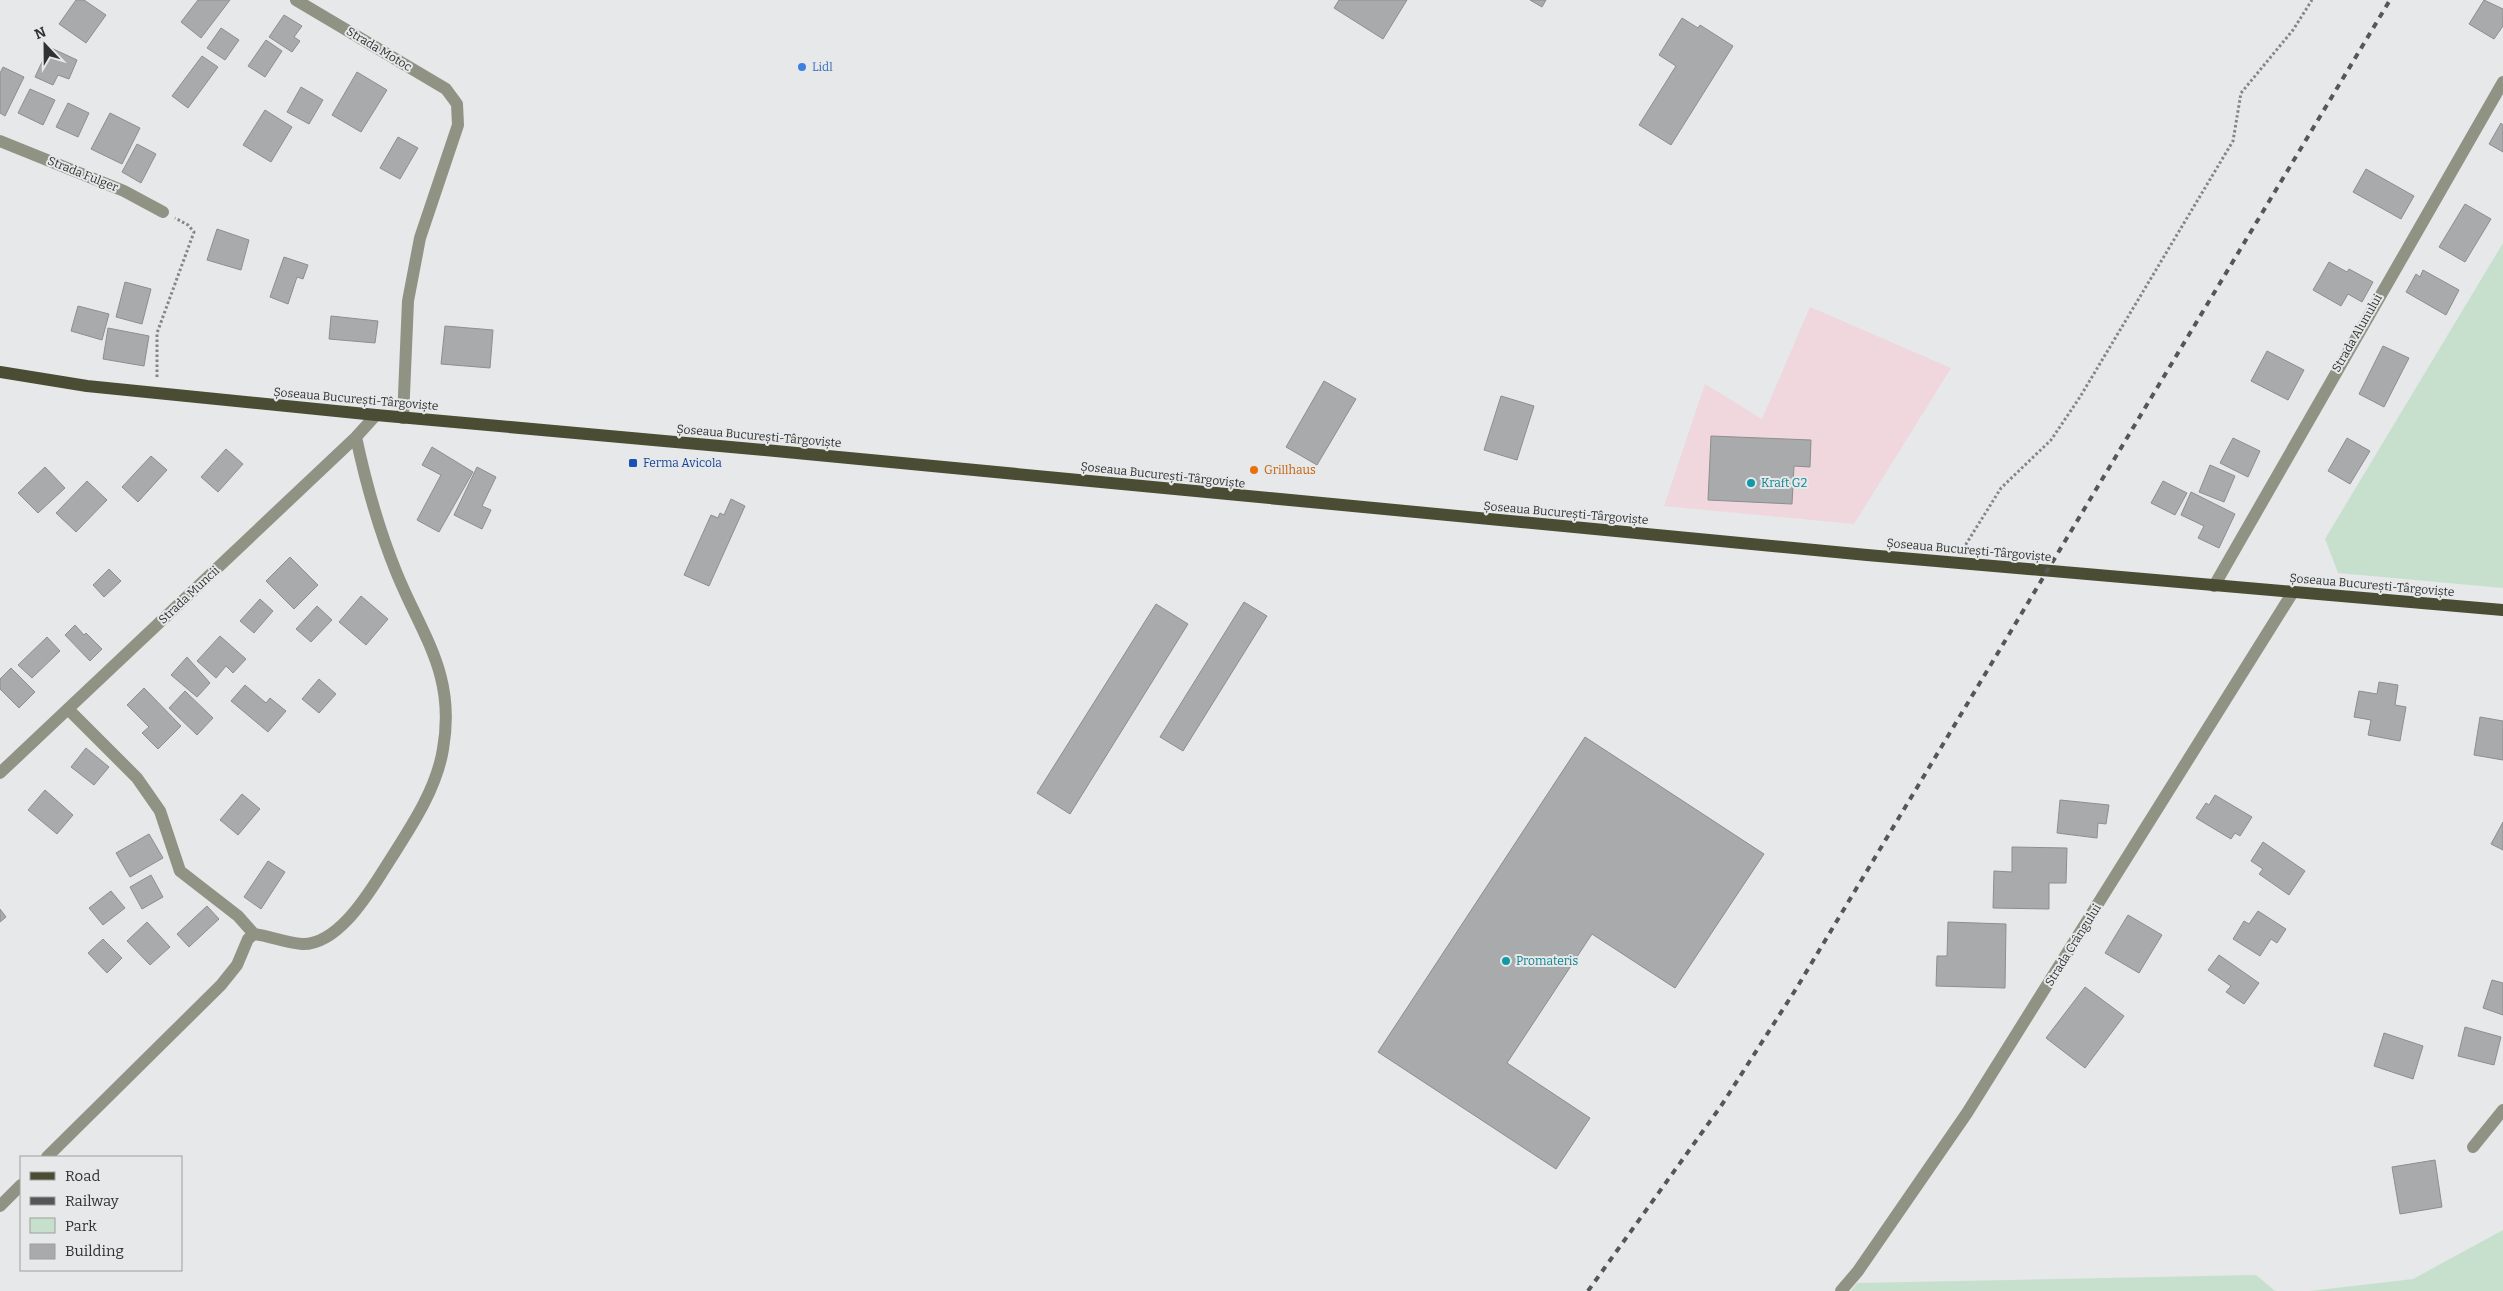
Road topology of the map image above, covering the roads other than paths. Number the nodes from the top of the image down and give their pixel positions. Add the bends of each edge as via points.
1 (296, 0) edge
2 (2503, 82) edge
3 (0, 140) edge
4 (163, 212) road end
5 (0, 372) edge
6 (376, 416) junction
7 (403, 418) junction
8 (356, 437) junction
9 (2214, 586) junction
10 (2293, 592) junction
11 (2503, 610) edge
12 (68, 709) junction
13 (0, 773) edge
14 (254, 934) junction
15 (2503, 1110) edge
16 (2473, 1146) dead end
17 (48, 1156) edge
18 (20, 1185) edge
19 (0, 1206) edge
20 (1841, 1291) edge

1 - 7 street, Strada Motoc via 446,89 457,104 458,125 420,238 408,301
2 - 9 street, Strada Alunului
3 - 4 street, Strada Fulger via 124,191
5 - 6 main road, Șoseaua București-Târgoviște via 88,386
6 - 7 main road, Șoseaua București-Târgoviște
6 - 8 street, Strada Muncii
7 - 9 main road, Șoseaua București-Târgoviște
8 - 12 street, Strada Muncii
8 - 14 street via 386,546 426,633 441,676 446,711 443,751 433,782 413,824 369,894 345,922 318,941 303,944
9 - 10 main road, Șoseaua București-Târgoviște
10 - 11 main road, Șoseaua București-Târgoviște
10 - 20 street, Strada Crângului via 1967,1113
12 - 13 street, Strada Muncii
12 - 14 street via 137,778 160,810 180,871 238,916
14 - 17 street via 248,939 237,965 221,985
15 - 16 street
18 - 19 street

